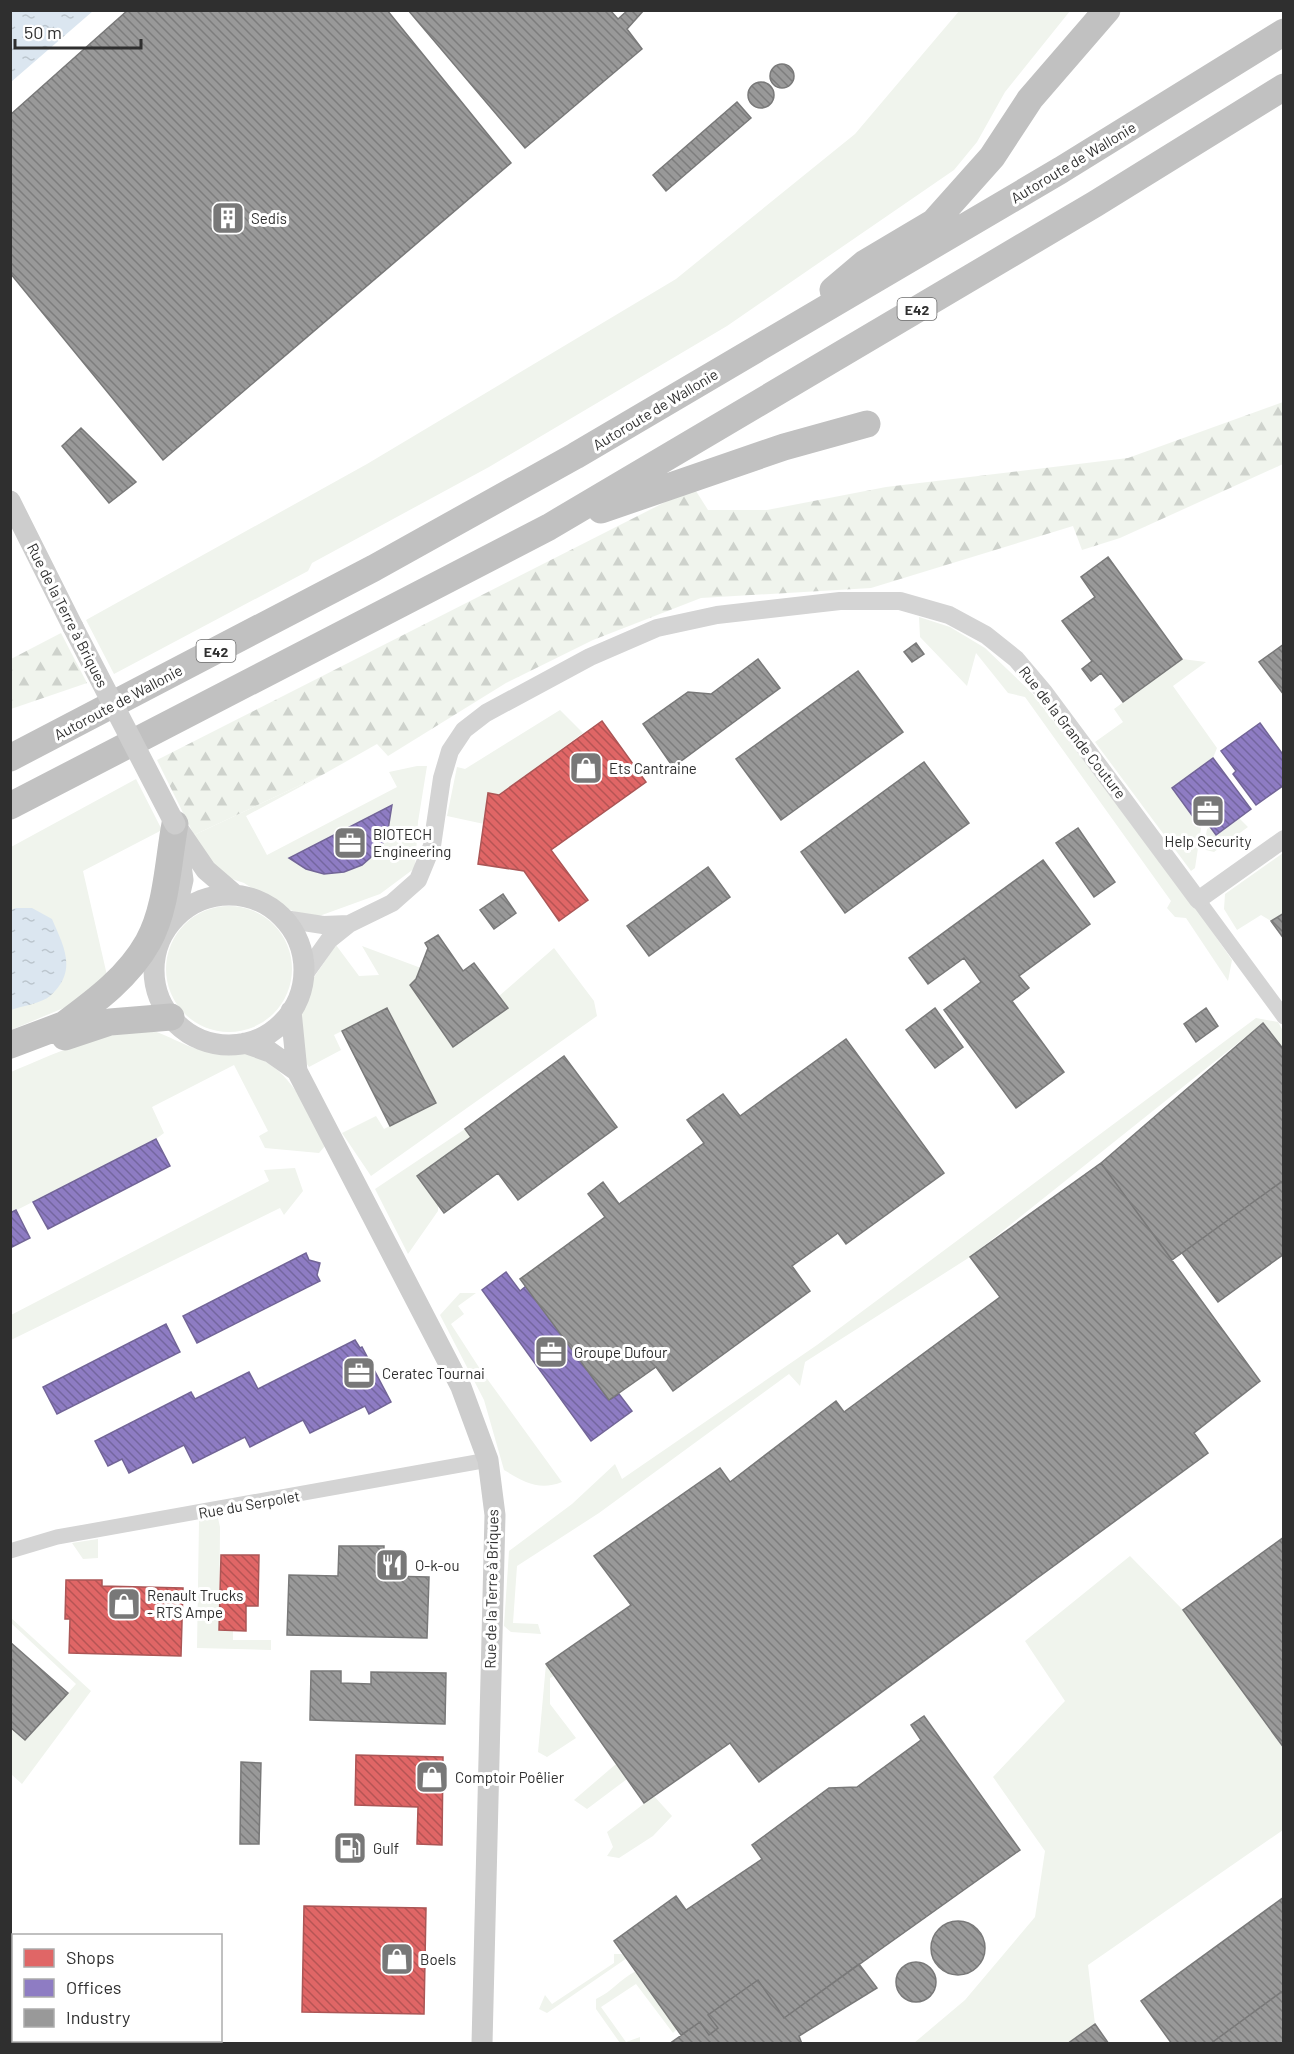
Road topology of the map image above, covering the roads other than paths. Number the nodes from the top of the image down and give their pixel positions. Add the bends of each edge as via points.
1 (1107, 10) edge
2 (1284, 32) edge
3 (1284, 87) edge
4 (788, 331) junction
5 (867, 424) dead end
6 (10, 501) edge
7 (549, 527) junction
8 (10, 758) edge
9 (10, 806) edge
10 (175, 824) junction
11 (1284, 839) edge
12 (235, 895) junction
13 (1198, 900) junction
14 (284, 918) junction
15 (174, 919) junction
16 (349, 924) junction
17 (155, 958) junction
18 (304, 975) junction
19 (291, 1011) junction
20 (171, 1017) junction
21 (1284, 1017) edge
22 (66, 1023) junction
23 (245, 1043) junction
24 (10, 1045) edge
25 (10, 1058) edge
26 (297, 1071) junction
27 (488, 1460) junction
28 (10, 1551) edge
29 (482, 2043) edge

1 - 4 highway via 1030,99 992,157 934,222 865,263
2 - 4 highway, Autoroute de Wallonie / E42 via 1061,170
3 - 7 highway, E42 via 1095,204
4 - 8 highway, Autoroute de Wallonie / E42 via 374,568
5 - 7 highway via 784,447
6 - 10 main road, Rue de la Terre à Briques, bridge
7 - 9 highway, E42
10 - 12 main road, Rue de la Terre à Briques via 206,870
10 - 15 main road, Rue de la Terre à Briques via 183,880
10 - 22 highway via 160,908 148,941 104,996
11 - 13 street
12 - 14 main road via 253,899
12 - 15 main road via 212,896 191,905
13 - 16 street, Rue de la Grande Couture via 1016,658 986,635 949,615 900,602 840,601 717,615 657,628 590,657 486,713 464,730 450,751 432,846 417,880 392,903
13 - 21 street, Rue de la Grande Couture
14 - 16 street, Rue de la Grande Couture via 323,925
14 - 18 main road via 299,945
15 - 17 main road via 161,937
16 - 18 street, Rue de la Grande Couture via 329,940
17 - 20 main road via 154,980
17 - 22 highway via 131,989 106,1009
18 - 19 main road
19 - 23 main road via 271,1031
19 - 26 main road, Rue de la Terre à Briques
20 - 23 main road via 186,1031 205,1040
20 - 25 highway via 110,1022
22 - 24 highway
23 - 26 main road, Rue de la Terre à Briques via 270,1052
26 - 27 main road, Rue de la Terre à Briques via 460,1386
27 - 28 street, Rue du Serpolet via 57,1537
27 - 29 main road, Rue de la Terre à Briques via 495,1515

